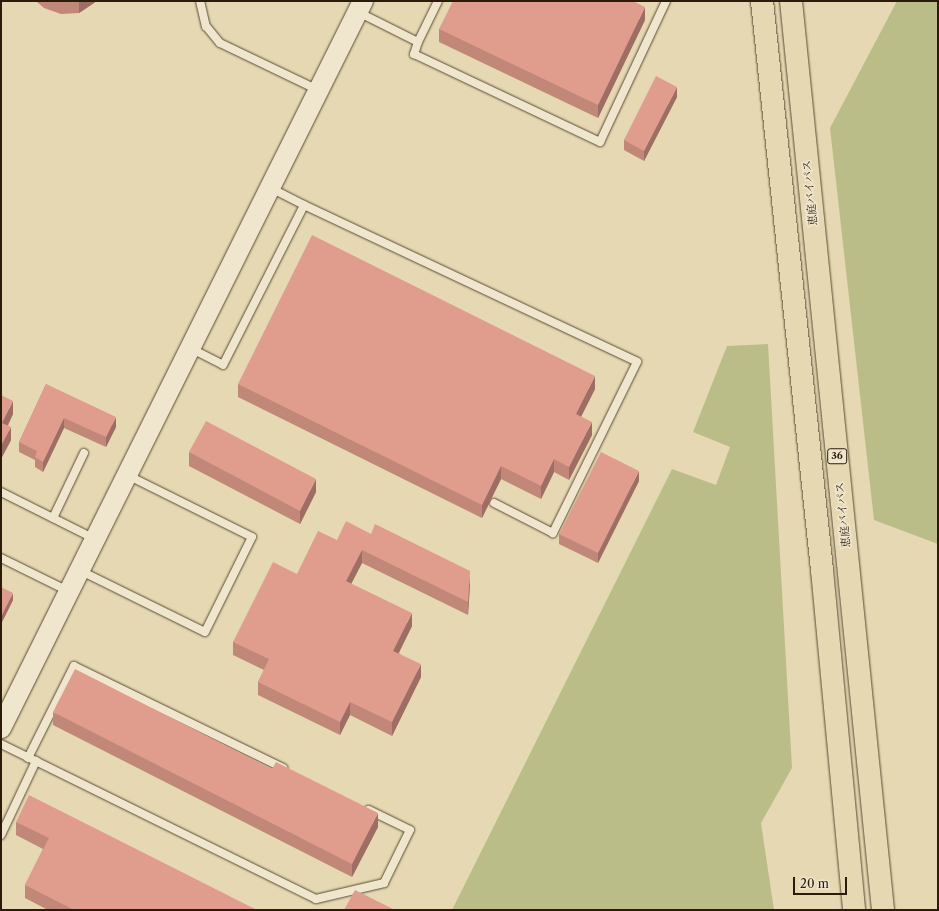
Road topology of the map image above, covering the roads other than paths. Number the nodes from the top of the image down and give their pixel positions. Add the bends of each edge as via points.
1 (200, 1) edge
2 (438, 1) edge
3 (666, 1) edge
4 (762, 1) edge
5 (791, 1) edge
6 (360, 6) edge
7 (418, 42) junction
8 (319, 90) junction
9 (270, 188) junction
10 (304, 205) junction
11 (190, 348) junction
12 (84, 453) dead end
13 (127, 475) junction
14 (1, 492) edge
15 (494, 503) dead end
16 (53, 518) junction
17 (95, 539) junction
18 (1, 558) edge
19 (79, 570) junction
20 (69, 592) junction
21 (1, 728) edge
22 (1, 744) edge
23 (28, 758) junction
24 (36, 761) junction
25 (288, 771) edge
26 (360, 806) edge
27 (1, 835) edge
28 (854, 910) edge
29 (883, 910) edge

1 - 8 lane via 206,26 220,43
2 - 7 lane
3 - 7 lane via 600,142 414,54
4 - 28 highway, 36 via 823,578
5 - 29 highway, 恵庭バイパス / 36
6 - 7 lane
6 - 8 street
8 - 9 street
9 - 10 lane
9 - 11 street
10 - 11 lane via 223,365
10 - 15 lane via 637,362 552,533
11 - 13 street
12 - 16 lane
13 - 17 street
13 - 19 lane via 252,537 205,632
14 - 16 lane
16 - 17 lane
17 - 19 street
18 - 20 lane
19 - 20 street
20 - 21 street
22 - 23 lane
23 - 24 lane
23 - 25 lane via 74,666
24 - 26 lane via 316,899 384,883 410,830
24 - 27 lane

